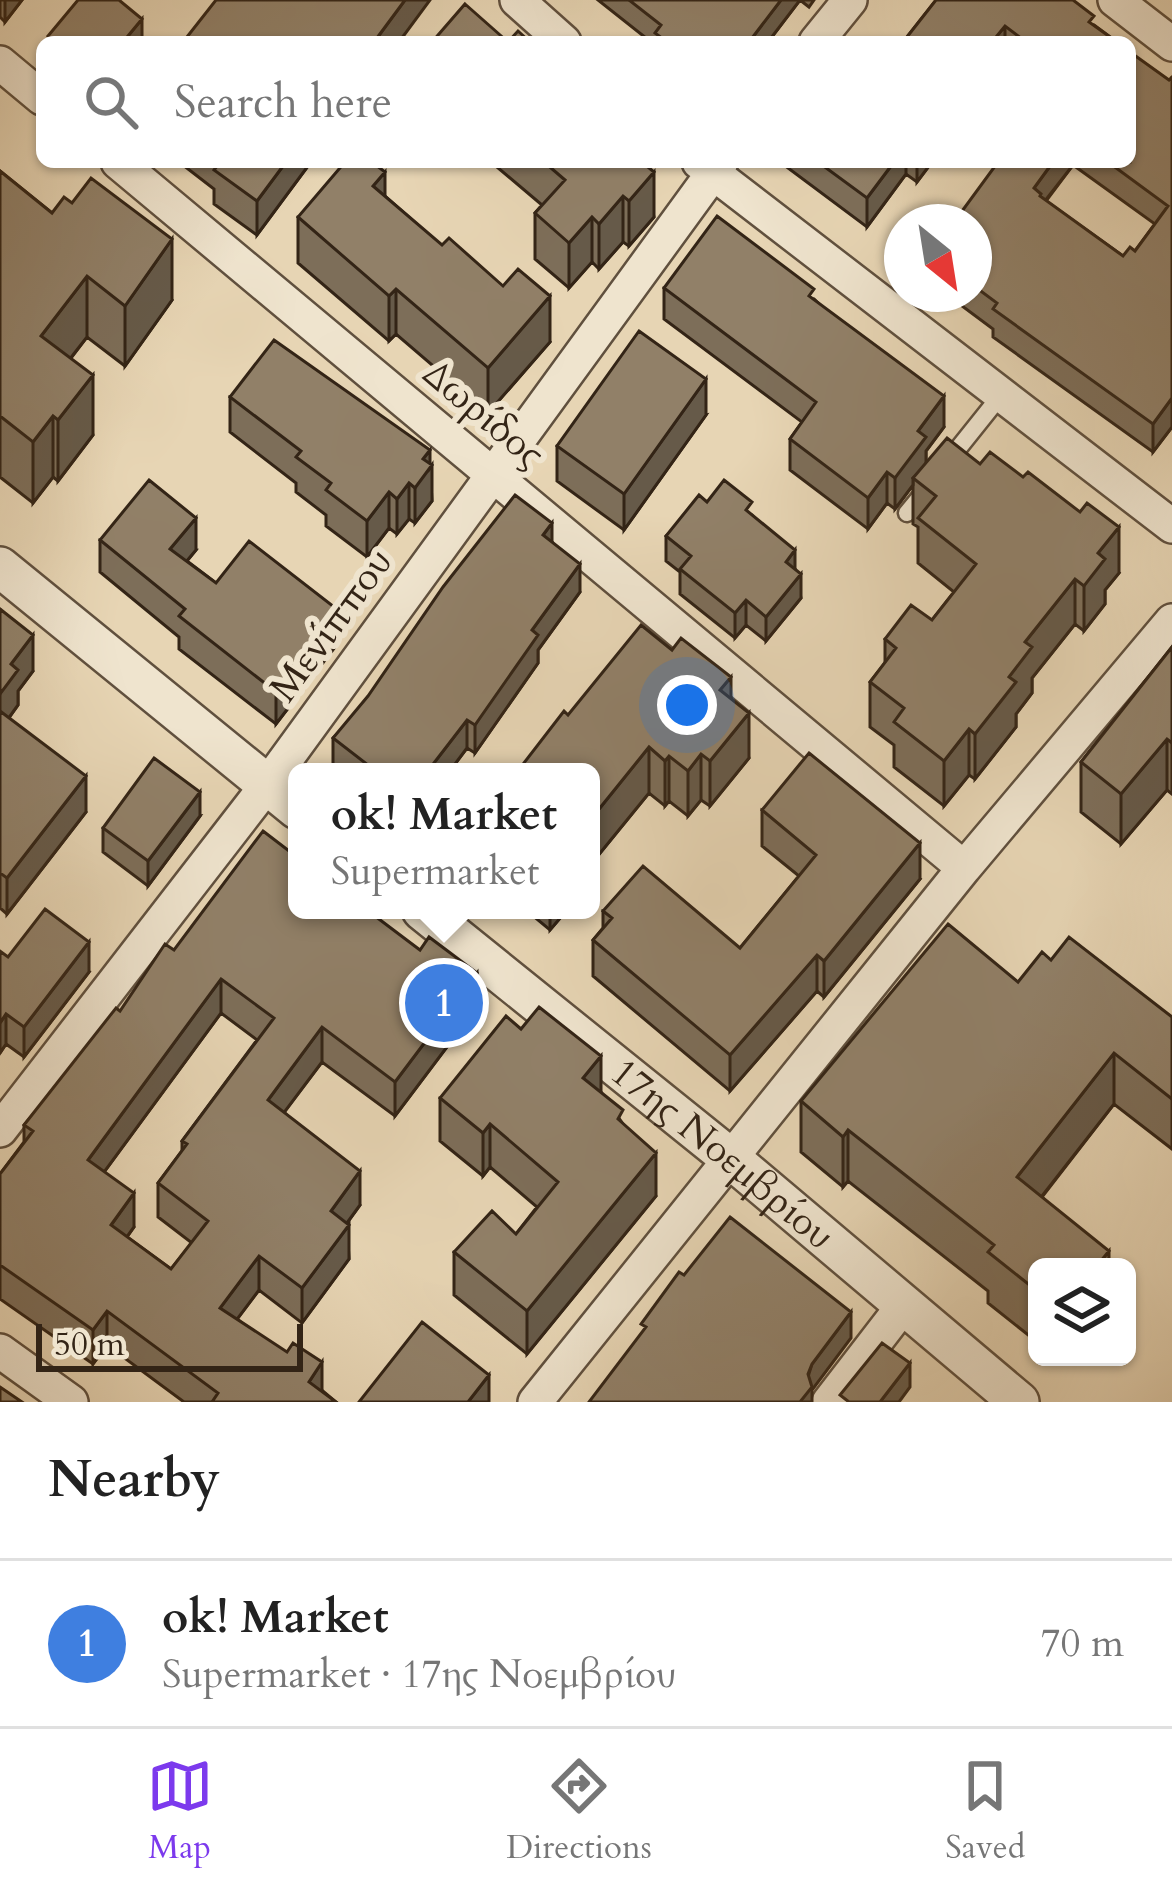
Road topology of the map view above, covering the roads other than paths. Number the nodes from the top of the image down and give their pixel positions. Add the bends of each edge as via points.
1 (517, 0) edge
2 (850, 0) edge
3 (1115, 0) edge
4 (557, 36) edge
5 (821, 36) edge
6 (1172, 44) edge
7 (0, 63) edge
8 (36, 93) edge
9 (125, 168) edge
10 (710, 168) edge
11 (714, 168) edge
12 (1001, 395) junction
13 (490, 475) junction
14 (907, 513) dead end
15 (1172, 526) edge
16 (0, 566) edge
17 (1172, 621) edge
18 (304, 763) edge
19 (282, 797) edge
20 (964, 868) junction
21 (433, 919) edge
22 (0, 1130) edge
23 (730, 1158) junction
24 (903, 1306) junction
25 (0, 1352) edge
26 (71, 1402) edge
27 (535, 1402) edge
28 (830, 1402) edge
29 (1019, 1402) edge

1 - 4 street
2 - 5 street
3 - 6 street
7 - 8 street
9 - 13 street, Δωρίδος
10 - 13 street, Μενίππου
11 - 12 street
12 - 14 lane
12 - 15 street
13 - 18 street, Μενίππου
13 - 20 street, Δωρίδος
16 - 19 street
17 - 20 street
19 - 22 street, Μενίππου
20 - 23 street
21 - 23 street, 17ης Νοεμβρίου
23 - 24 street, 17ης Νοεμβρίου
23 - 27 street
24 - 28 street
24 - 29 street, 17ης Νοεμβρίου
25 - 26 street

